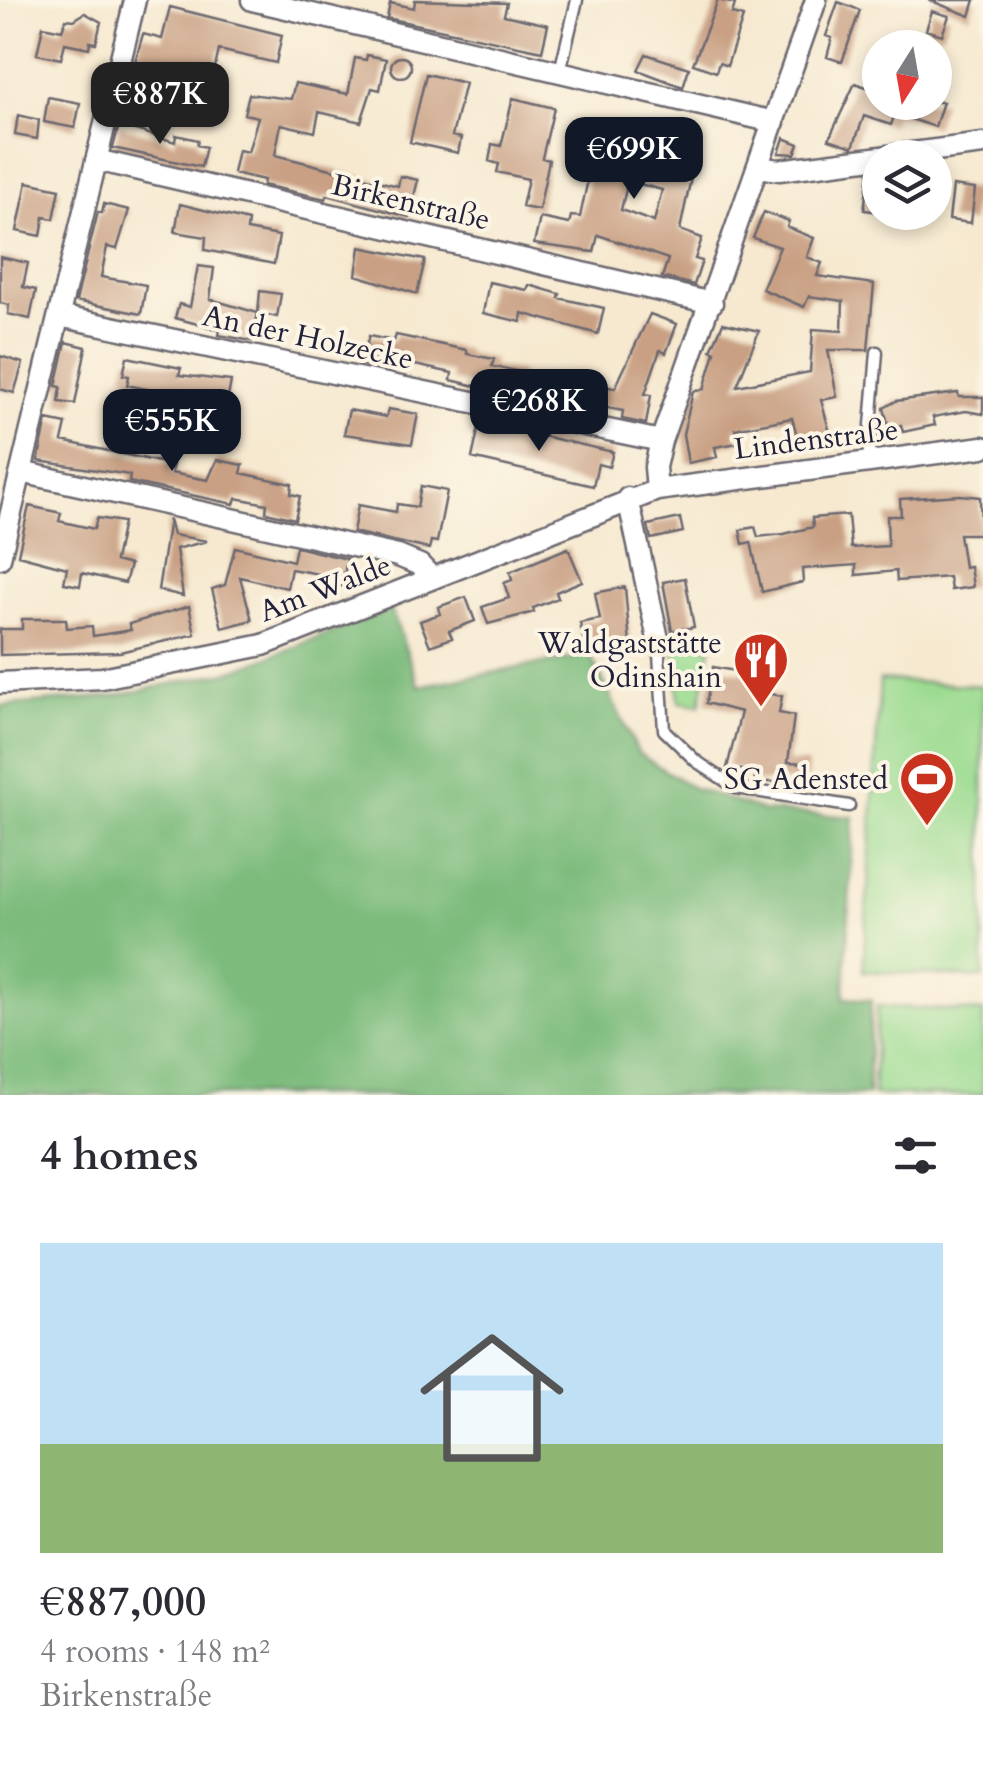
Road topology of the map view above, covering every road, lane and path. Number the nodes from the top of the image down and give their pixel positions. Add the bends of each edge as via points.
1 (136, 0) edge
2 (252, 0) edge
3 (576, 0) edge
4 (816, 0) edge
5 (560, 72) junction
6 (774, 122) junction
7 (983, 144) edge
8 (96, 160) junction
9 (758, 167) junction
10 (712, 302) junction
11 (59, 316) junction
12 (877, 352) dead end
13 (662, 442) junction
14 (983, 447) edge
15 (868, 463) junction
16 (21, 472) junction
17 (657, 490) junction
18 (628, 498) junction
19 (0, 558) edge
20 (432, 578) junction
21 (658, 639) joint
22 (0, 683) edge
23 (849, 806) dead end

1 - 8 street
2 - 5 street
3 - 5 lane
4 - 6 street
5 - 6 street
6 - 9 street
7 - 9 street via 778,170
8 - 10 street, Birkenstraße
8 - 11 street
9 - 10 street
10 - 13 street
11 - 13 street, An der Holzecke
11 - 16 street
12 - 15 lane
13 - 17 street
14 - 15 street, Lindenstraße
15 - 17 street, Lindenstraße
16 - 19 street
16 - 20 street via 398,556
17 - 18 street, Am Walde
18 - 20 street, Am Walde
18 - 21 street
20 - 22 street, Am Walde via 224,656 102,678
21 - 23 lane via 664,730 696,761 736,788

